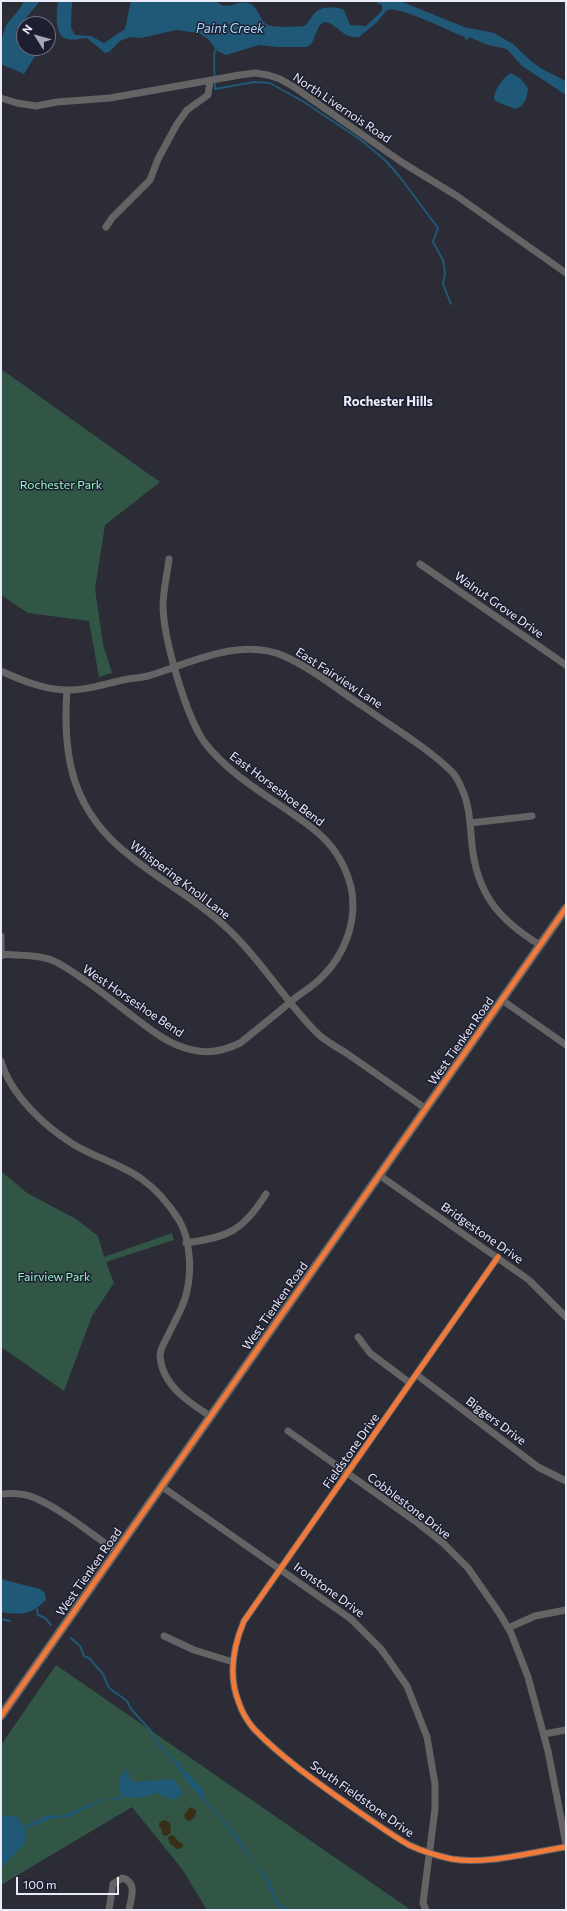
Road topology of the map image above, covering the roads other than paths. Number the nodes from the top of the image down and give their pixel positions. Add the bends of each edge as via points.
1 (210, 81) junction
2 (1, 98) edge
3 (106, 227) dead end
4 (566, 273) edge
5 (169, 559) dead end
6 (420, 564) dead end
7 (566, 665) edge
8 (175, 667) junction
9 (1, 671) edge
10 (67, 690) junction
11 (532, 816) dead end
12 (470, 823) junction
13 (566, 908) edge
14 (1, 936) edge
15 (540, 945) junction
16 (1, 955) edge
17 (502, 1000) junction
18 (289, 1003) junction
19 (566, 1045) edge
20 (1, 1061) edge
21 (426, 1109) junction
22 (379, 1175) junction
23 (266, 1194) dead end
24 (186, 1243) junction
25 (498, 1257) junction
26 (566, 1317) edge
27 (358, 1337) dead end
28 (417, 1374) junction
29 (410, 1383) junction
30 (210, 1416) junction
31 (288, 1431) dead end
32 (347, 1474) junction
33 (566, 1481) edge
34 (161, 1486) junction
35 (1, 1494) edge
36 (116, 1551) junction
37 (281, 1568) junction
38 (566, 1610) edge
39 (508, 1628) junction
40 (164, 1636) dead end
41 (233, 1662) junction
42 (1, 1716) edge
43 (566, 1730) edge
44 (544, 1734) junction
45 (566, 1844) edge
46 (566, 1847) edge
47 (429, 1852) junction
48 (109, 1910) edge
49 (129, 1910) edge
50 (426, 1910) edge

1 - 2 street, North Livernois Road via 110,98 36,106
1 - 3 street via 208,95 187,110 177,124 150,180
1 - 4 street, North Livernois Road via 255,73 280,79 318,102 403,163 457,196
5 - 8 street, East Horseshoe Bend via 163,607
6 - 7 street, Walnut Grove Drive
8 - 10 street, East Fairview Lane via 146,676
8 - 12 street, East Fairview Lane via 234,650 253,649 284,656 310,671 443,763 461,786 467,800
8 - 18 street, East Horseshoe Bend via 194,725 205,743 241,778 314,829 340,857 347,872 353,897 350,931 332,966 320,979
9 - 10 street, East Fairview Lane via 40,686
10 - 18 street, Whispering Knoll Lane via 65,737 68,760 73,779 95,822 130,857 203,908 230,931
11 - 12 street
12 - 15 street, East Fairview Lane via 475,866 482,887 505,920
13 - 15 street, West Tienken Road
14 - 16 street
15 - 17 street, West Tienken Road
16 - 18 street, West Horseshoe Bend via 57,962 148,1028 176,1045 193,1050 208,1052 240,1043
17 - 19 street
17 - 21 street, West Tienken Road
18 - 21 street, Whispering Knoll Lane via 318,1035
20 - 24 street via 3,1069 29,1108 46,1124 73,1144 143,1179 159,1194 180,1222
21 - 22 street, West Tienken Road
22 - 25 street, Bridgestone Drive
22 - 30 street, West Tienken Road
23 - 24 street via 256,1211 236,1229 225,1235
24 - 30 street via 189,1271 186,1295 160,1354 166,1376 177,1393
25 - 26 street, Bridgestone Drive via 530,1280
25 - 28 street, Fieldstone Drive
27 - 29 street via 370,1353
28 - 29 street, Fieldstone Drive
28 - 33 street, Biggers Drive via 538,1466
29 - 32 street, Fieldstone Drive
30 - 34 street, West Tienken Road
31 - 32 street, Cobblestone Drive
32 - 37 street, Fieldstone Drive
32 - 39 street, Cobblestone Drive via 420,1524 442,1543 468,1568
34 - 36 street, West Tienken Road
34 - 37 street, Ironstone Drive
35 - 36 street via 16,1493 34,1497
36 - 42 street, West Tienken Road
37 - 41 street, Fieldstone Drive via 244,1621 235,1645
37 - 47 street, Ironstone Drive via 366,1632 407,1686 427,1737 435,1784 435,1809
38 - 39 street via 535,1616
39 - 44 street, Cobblestone Drive via 528,1677
40 - 41 street via 194,1650
41 - 47 street, South Fieldstone Drive via 233,1686 244,1714 253,1728 338,1797 396,1837
43 - 44 street
44 - 45 street, Cobblestone Drive
46 - 47 street, South Fieldstone Drive via 481,1859 453,1859
47 - 50 street, Ironstone Drive via 423,1903
48 - 49 street via 113,1884 122,1878 132,1884

